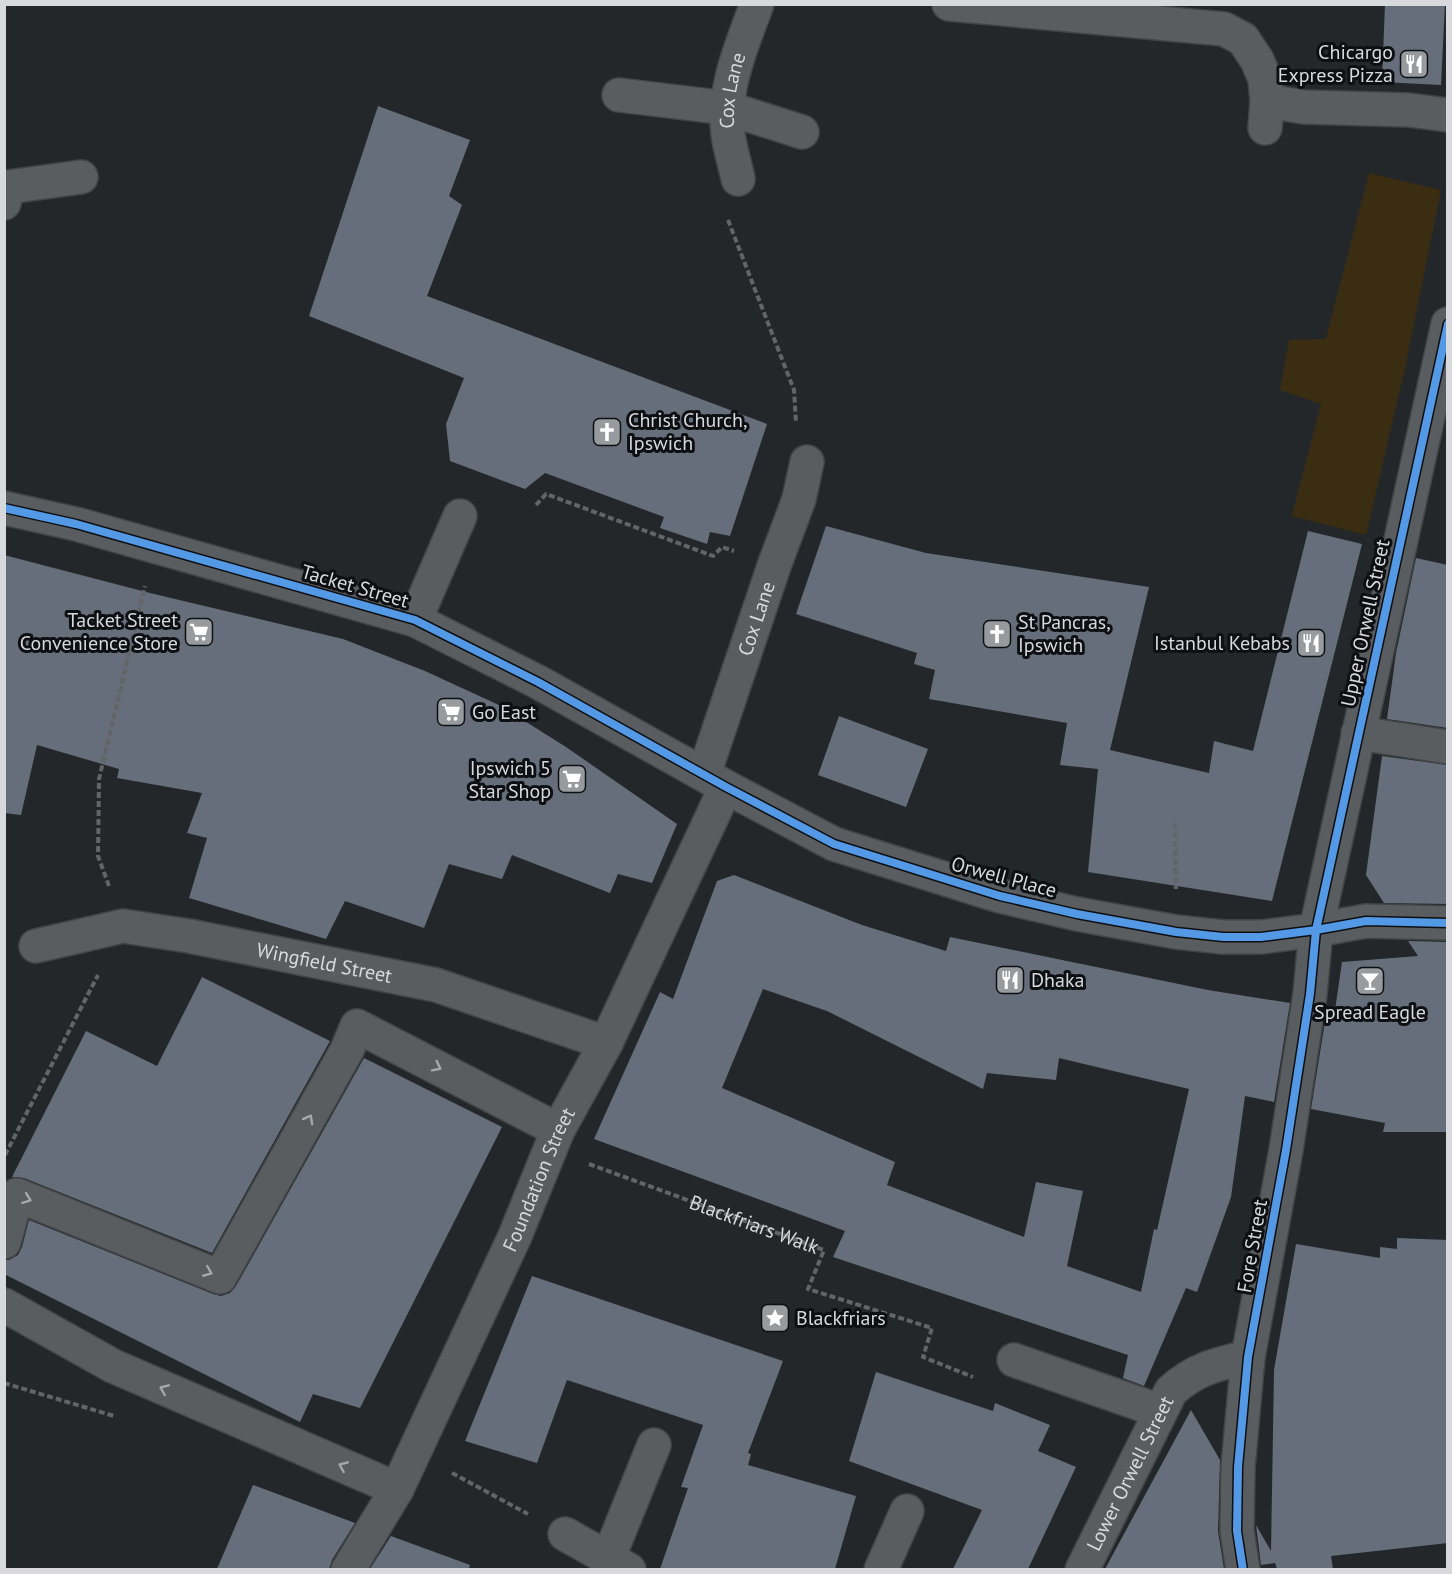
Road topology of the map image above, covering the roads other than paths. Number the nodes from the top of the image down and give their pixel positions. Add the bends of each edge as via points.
1 (757, 4) edge
2 (957, 5) edge
3 (619, 95) dead end
4 (727, 108) junction
5 (1448, 115) edge
6 (802, 132) dead end
7 (81, 177) dead end
8 (738, 179) road end
9 (4, 203) edge
10 (1448, 324) edge
11 (807, 462) road end
12 (4, 508) edge
13 (460, 516) dead end
14 (415, 621) junction
15 (1358, 733) junction
16 (1448, 747) edge
17 (715, 781) junction
18 (1448, 924) edge
19 (1316, 930) junction
20 (36, 946) dead end
21 (606, 1043) junction
22 (558, 1130) junction
23 (4, 1242) edge
24 (4, 1305) edge
25 (1248, 1357) junction
26 (1014, 1360) dead end
27 (1160, 1411) junction
28 (654, 1445) dead end
29 (397, 1489) junction
30 (908, 1511) dead end
31 (565, 1534) road end
32 (619, 1564) edge
33 (348, 1569) edge
34 (881, 1569) edge
35 (1082, 1569) edge
36 (1243, 1569) edge

1 - 4 street, Cox Lane via 735,64
2 - 5 street via 1224,29 1243,39 1257,60 1265,79 1266,114 1304,107
3 - 4 street
4 - 6 street
4 - 8 street, Cox Lane
7 - 9 street via 8,187
10 - 15 street, Upper Orwell Street
11 - 17 street, Cox Lane
12 - 14 street, Tacket Street via 76,524
13 - 14 street
14 - 17 street, Tacket Street via 538,682
15 - 16 street
15 - 19 street, Upper Orwell Street
17 - 19 street, Orwell Place via 834,844 1000,896 1176,932 1261,937
17 - 21 street, Foundation Street
18 - 19 street, Orwell Place via 1366,921
19 - 25 street, Fore Street via 1286,1150
20 - 21 street, Wingfield Street via 123,926 189,936 436,985
21 - 22 street, Foundation Street
23 -> 22 street via 18,1195 220,1277 357,1026
22 - 29 street, Foundation Street via 515,1236
29 -> 24 street via 113,1366
25 - 27 street, Lower Orwell Street via 1208,1366 1184,1379 1171,1391
25 - 36 street, Fore Street via 1238,1467 1237,1531
26 - 27 street
27 - 35 street, Lower Orwell Street
28 - 32 street
29 - 33 street, Foundation Street
30 - 34 street
31 - 32 street

